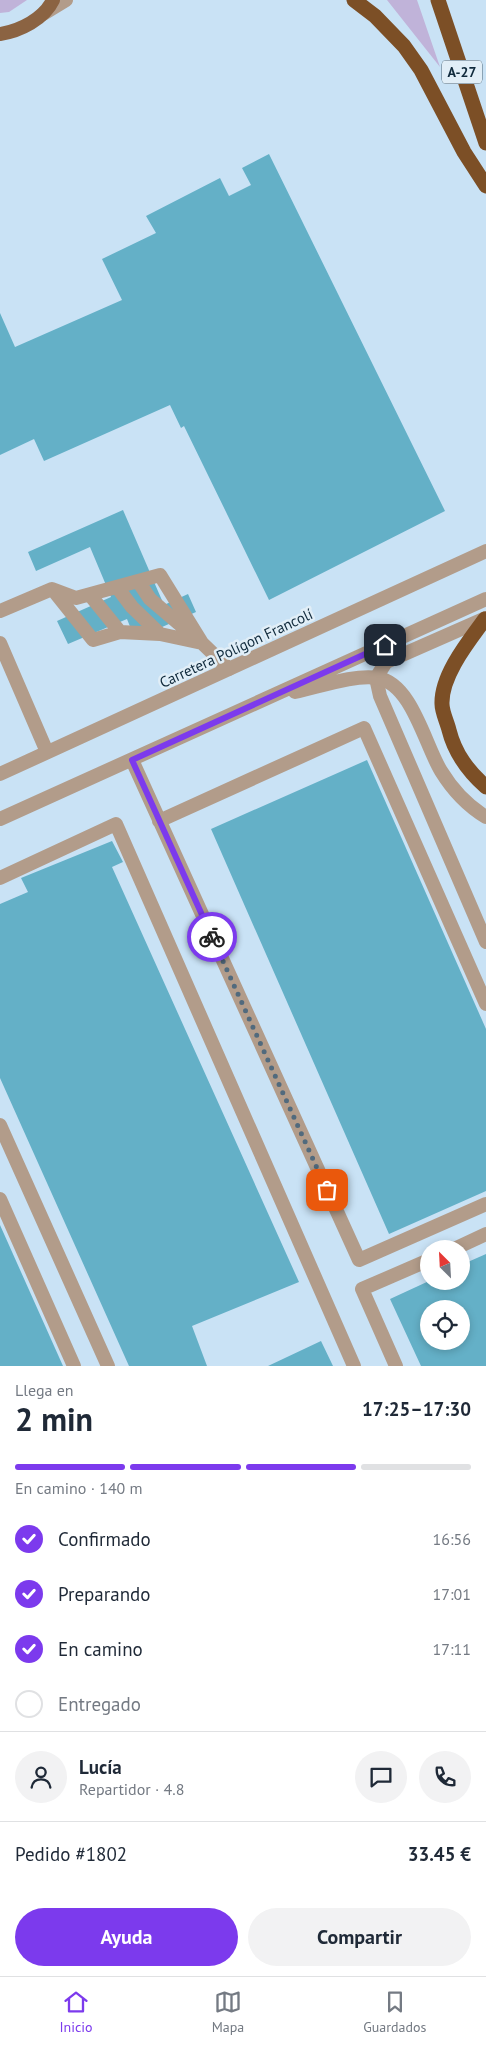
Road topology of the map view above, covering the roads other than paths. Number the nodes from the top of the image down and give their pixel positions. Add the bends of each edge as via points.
1 (53, 0) edge
2 (66, 0) edge
3 (354, 0) edge
4 (438, 0) edge
5 (40, 15) junction
6 (0, 34) edge
7 (486, 143) edge
8 (486, 186) edge
9 (486, 551) edge
10 (138, 581) junction
11 (117, 586) junction
12 (52, 589) junction
13 (90, 595) junction
14 (486, 599) edge
15 (0, 611) edge
16 (485, 618) edge
17 (120, 632) junction
18 (160, 634) junction
19 (0, 643) edge
20 (202, 643) junction
21 (228, 669) junction
22 (376, 678) junction
23 (267, 699) junction
24 (47, 752) junction
25 (132, 760) junction
26 (0, 774) edge
27 (486, 787) edge
28 (486, 817) edge
29 (0, 819) edge
30 (160, 821) junction
31 (0, 878) edge
32 (486, 942) edge
33 (486, 1004) edge
34 (0, 1124) edge
35 (0, 1199) edge
36 (486, 1204) edge
37 (486, 1234) edge
38 (470, 1242) edge
39 (420, 1264) edge
40 (74, 1366) edge
41 (108, 1366) edge
42 (354, 1366) edge
43 (396, 1366) edge

1 - 5 main road
2 - 5 street
3 - 8 highway via 404,46 421,70 464,152
4 - 7 highway, A-27
5 - 6 main road via 34,22
9 - 21 street, Carretera Polígon Francolí
10 - 11 street
10 - 20 street via 150,599
10 - 20 street via 160,574
11 - 13 street
11 - 18 street via 132,607
12 - 13 street via 76,598
12 - 15 street
12 - 17 street via 93,640
13 - 17 street
14 - 23 street
16 - 22 street via 386,662
16 - 27 highway via 458,657 447,680 442,704 453,746 471,774
17 - 18 street
18 - 20 street
19 - 24 street
20 - 21 street
21 - 24 street, Carretera Polígon Francolí
22 - 23 street via 360,678
22 - 28 street via 384,680 405,696 440,770 458,794
22 - 32 street via 380,696
23 - 25 street
24 - 26 street, Carretera Polígon Francolí
25 - 29 street
25 - 30 street
30 - 33 street via 364,728
30 - 36 street via 359,1260
31 - 42 street via 116,824
34 - 41 street
35 - 40 street
37 - 38 street
39 - 43 street via 362,1290

